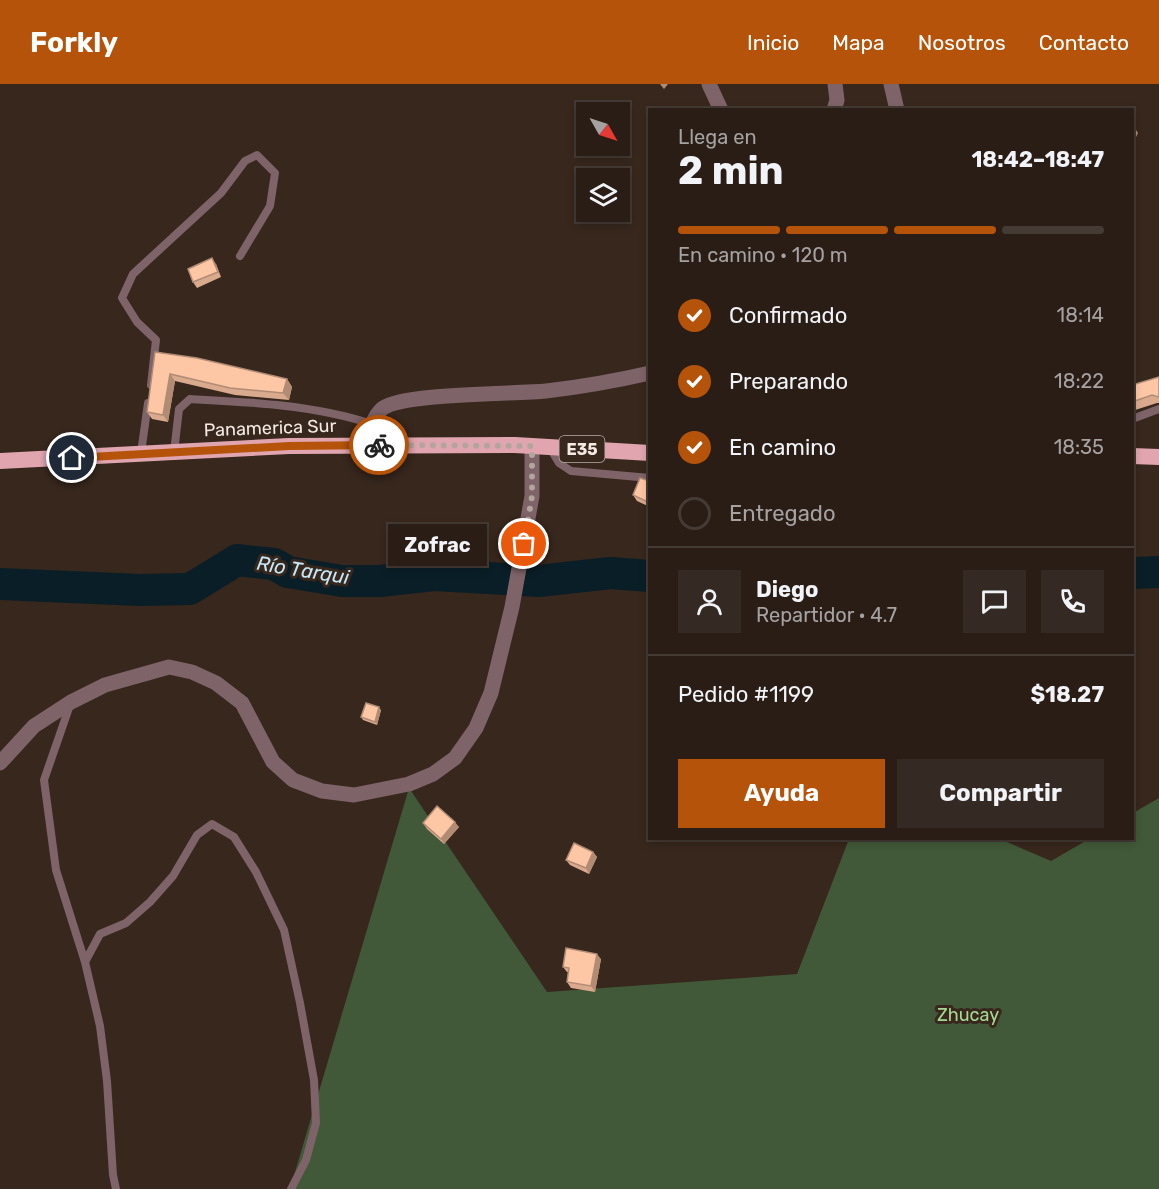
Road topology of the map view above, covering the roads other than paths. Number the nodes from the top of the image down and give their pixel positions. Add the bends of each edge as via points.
1 (709, 84) edge
2 (835, 84) edge
3 (891, 84) edge
4 (720, 108) edge
5 (835, 108) edge
6 (897, 108) edge
7 (240, 256) dead end
8 (648, 373) edge
9 (1159, 409) edge
10 (1134, 418) edge
11 (372, 424) junction
12 (368, 445) junction
13 (532, 446) junction
14 (550, 447) junction
15 (141, 453) junction
16 (174, 453) junction
17 (648, 453) edge
18 (1134, 456) edge
19 (1159, 457) edge
20 (0, 461) edge
21 (648, 478) edge
22 (71, 702) junction
23 (0, 763) edge
24 (85, 962) junction
25 (116, 1189) edge
26 (291, 1189) edge

1 - 4 street
2 - 5 street
3 - 6 street
7 - 15 lane via 270,206 275,173 257,155 245,161 221,193 133,274 122,298 137,322 156,340
8 - 11 street via 606,383 434,397 395,404 384,407
9 - 10 lane
11 - 12 street
11 - 16 lane via 336,414 190,399 179,409
12 - 13 highway, Panamerica Sur / E35
12 - 16 highway, Panamerica Sur / E35
13 - 14 highway, Panamerica Sur / E35
13 - 22 street via 532,496 512,607 491,693 476,728 455,758 434,774 409,784 354,795 322,791 293,780 273,762 242,704 216,682 169,667 105,685
14 - 17 highway, Panamerica Sur / E35
14 - 21 lane via 559,463 571,471
15 - 16 highway, Panamerica Sur / E35
15 - 20 highway, Panamerica Sur / E35
18 - 19 highway
22 - 23 street via 34,726
22 - 24 lane via 44,780 56,870
24 - 25 lane via 100,1026
24 - 26 lane via 100,934 126,923 173,876 197,835 212,824 234,837 284,930 314,1080 316,1123 306,1160

